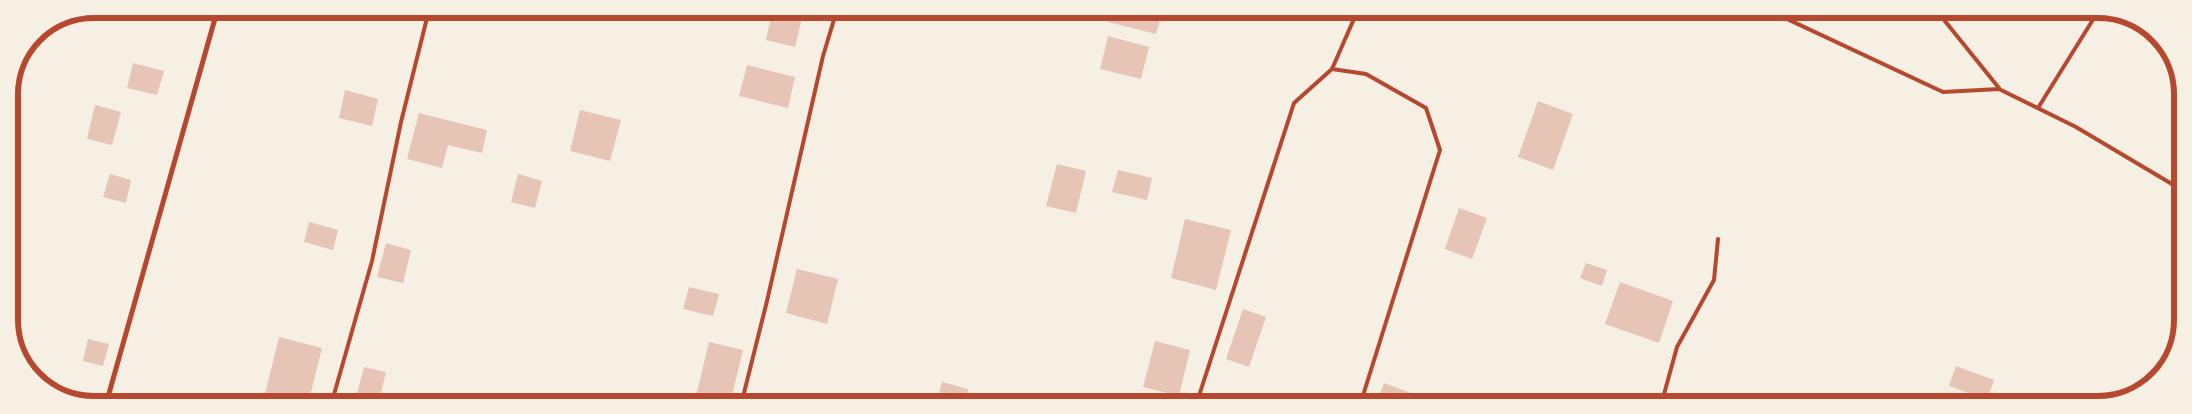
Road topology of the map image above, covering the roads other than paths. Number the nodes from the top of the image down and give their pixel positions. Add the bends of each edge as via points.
1 (215, 18) edge
2 (427, 18) edge
3 (834, 18) edge
4 (1354, 18) edge
5 (1785, 18) edge
6 (1942, 18) edge
7 (2094, 18) edge
8 (1332, 69) junction
9 (1999, 88) junction
10 (2038, 108) junction
11 (2174, 185) edge
12 (1718, 239) dead end
13 (108, 396) edge
14 (333, 396) edge
15 (743, 396) edge
16 (1199, 396) edge
17 (1363, 396) edge
18 (1663, 396) edge

1 - 13 street
2 - 14 lane via 372,261
3 - 15 lane
4 - 8 lane
5 - 9 lane via 1943,92
6 - 9 lane
7 - 10 lane
8 - 16 lane via 1294,103
8 - 17 lane via 1366,74 1426,108 1440,150
9 - 10 lane
10 - 11 lane
12 - 18 lane via 1714,280 1677,347

